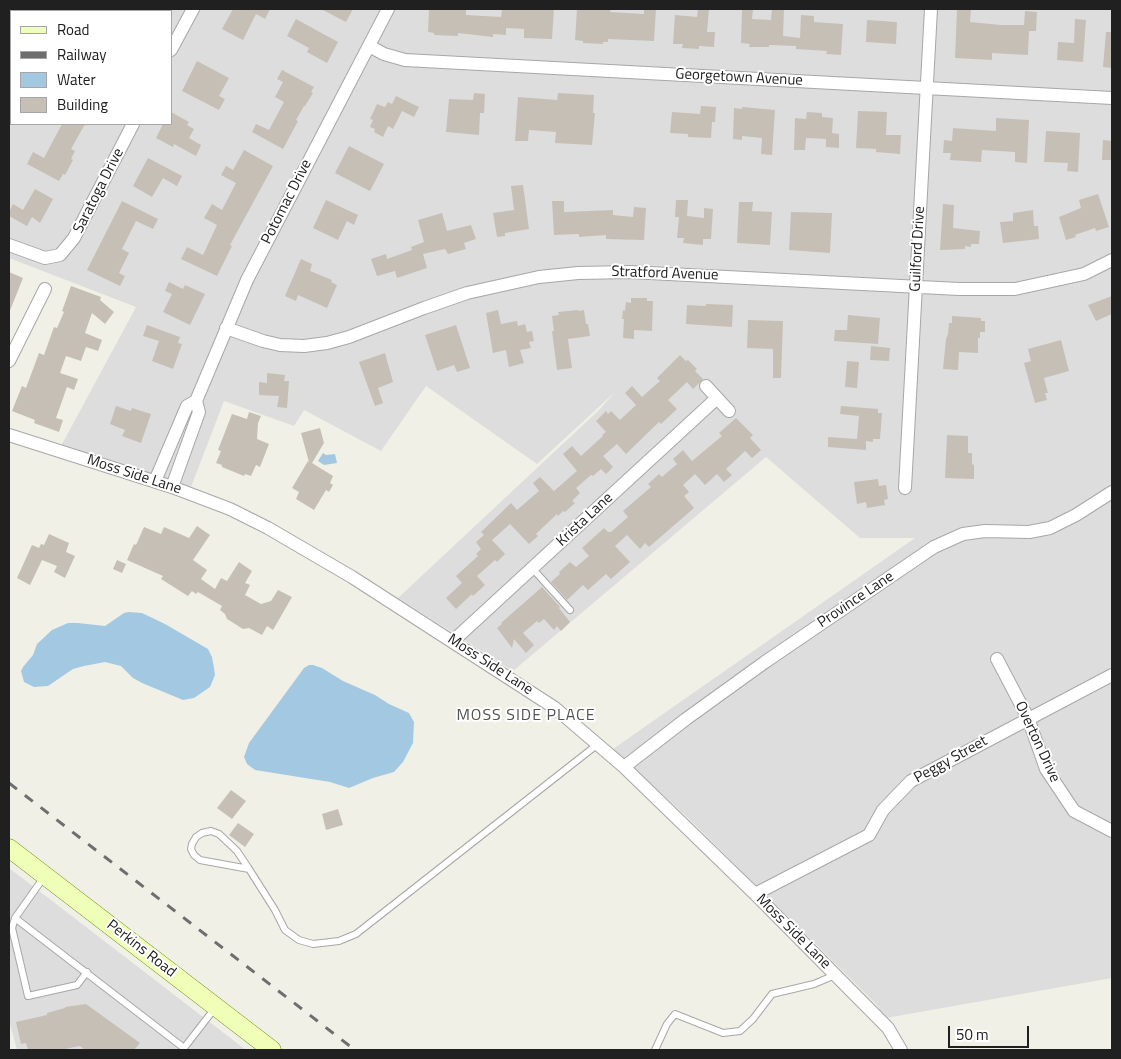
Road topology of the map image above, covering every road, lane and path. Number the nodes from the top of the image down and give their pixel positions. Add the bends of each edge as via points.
1 (193, 9) edge
2 (388, 9) edge
3 (931, 9) edge
4 (368, 46) junction
5 (172, 48) edge
6 (926, 88) junction
7 (1112, 98) edge
8 (132, 125) edge
9 (9, 245) edge
10 (1112, 260) edge
11 (916, 287) junction
12 (46, 289) dead end
13 (226, 328) junction
14 (9, 361) edge
15 (706, 386) dead end
16 (717, 398) junction
17 (196, 401) junction
18 (729, 411) dead end
19 (9, 435) edge
20 (155, 481) junction
21 (172, 487) junction
22 (905, 488) dead end
23 (1112, 492) edge
24 (532, 568) junction
25 (570, 610) dead end
26 (453, 641) junction
27 (997, 660) dead end
28 (1112, 675) edge
29 (1028, 718) junction
30 (598, 744) junction
31 (624, 767) junction
32 (1112, 831) edge
33 (9, 848) edge
34 (249, 869) junction
35 (46, 876) junction
36 (756, 894) junction
37 (15, 918) junction
38 (87, 972) junction
39 (835, 975) junction
40 (216, 1007) junction
41 (184, 1049) edge
42 (272, 1050) edge
43 (654, 1050) edge
44 (901, 1050) edge

1 - 5 street
2 - 4 street, Potomac Drive
3 - 6 street, Guilford Drive
4 - 6 street, Georgetown Avenue via 405,60
4 - 13 street, Potomac Drive via 251,272
6 - 7 street, Georgetown Avenue
6 - 11 street, Guilford Drive
8 - 9 street, Saratoga Drive via 74,238 60,255 45,258
10 - 11 street, Stratford Avenue via 1084,274 1015,289
11 - 13 street, Stratford Avenue via 630,272 578,273 539,277 467,293 327,343 304,346 280,344
11 - 22 street, Guilford Drive
12 - 14 street
13 - 17 street, Potomac Drive
15 - 16 street
16 - 18 street
16 - 24 street, Krista Lane
17 - 20 street, Potomac Drive via 187,406
17 - 21 street, Potomac Drive via 199,412
19 - 20 street, Moss Side Lane
20 - 21 street, Moss Side Lane
21 - 26 street, Moss Side Lane via 268,528
23 - 31 street, Province Lane via 1050,528 1029,532 963,534 934,547 765,662
24 - 25 lane
24 - 26 street, Krista Lane
26 - 30 street, Moss Side Lane via 555,708
27 - 29 street, Overton Drive
28 - 29 street, Peggy Street
29 - 32 street, Overton Drive via 1046,769 1074,812
29 - 36 street, Peggy Street via 911,781 882,810 868,835
30 - 31 street, Moss Side Lane
30 - 34 lane via 356,934 339,942 313,944 299,940 286,930
31 - 36 street, Moss Side Lane
33 - 35 main road, Perkins Road
34 - 34 lane via 237,851 219,834 202,833 192,844 191,849 200,860
35 - 37 lane
35 - 40 main road, Perkins Road
36 - 39 street, Moss Side Lane
37 - 38 lane
37 - 38 lane via 12,928 28,996 77,985
38 - 41 lane
39 - 43 lane via 814,984 772,994 740,1031 723,1033 675,1014
39 - 44 street, Moss Side Lane via 888,1028
40 - 41 lane
40 - 42 main road, Perkins Road

